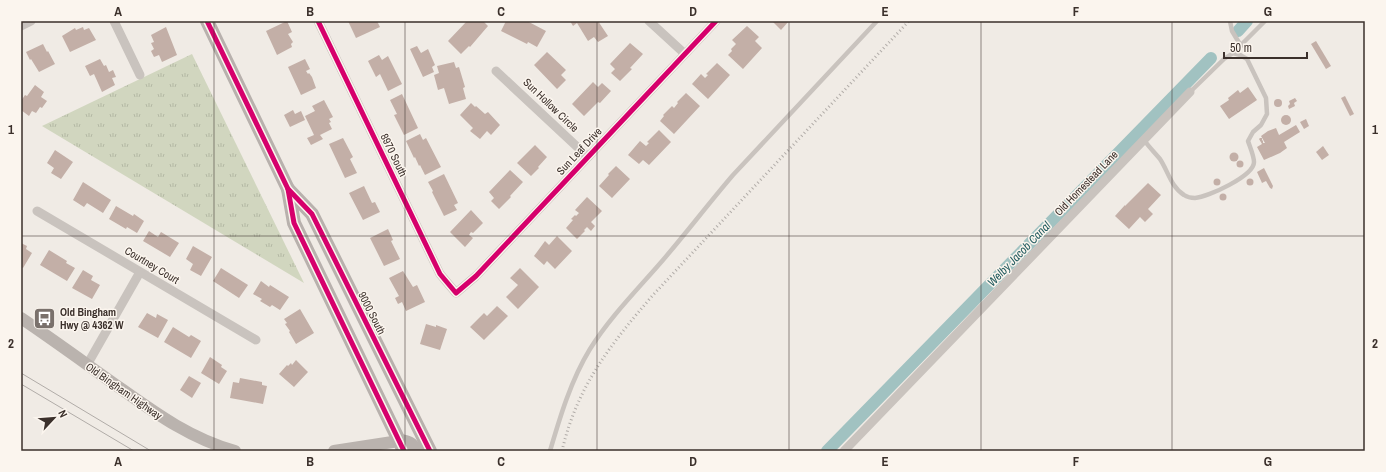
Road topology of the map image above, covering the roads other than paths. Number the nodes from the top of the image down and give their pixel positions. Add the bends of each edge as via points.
1 (31, 21) edge
2 (114, 21) edge
3 (207, 21) edge
4 (318, 21) edge
5 (649, 21) edge
6 (716, 21) edge
7 (877, 21) edge
8 (1230, 21) edge
9 (1265, 21) edge
10 (21, 26) edge
11 (1241, 46) junction
12 (1234, 53) junction
13 (685, 54) junction
14 (496, 71) dead end
15 (140, 75) dead end
16 (1190, 92) joint
17 (1144, 140) junction
18 (588, 157) junction
19 (288, 189) junction
20 (37, 211) dead end
21 (140, 272) junction
22 (456, 293) joint
23 (21, 318) edge
24 (256, 340) dead end
25 (87, 365) junction
26 (402, 446) edge
27 (235, 451) edge
28 (334, 451) edge
29 (416, 451) edge
30 (430, 451) edge
31 (550, 451) edge
32 (844, 451) edge

1 - 10 street
2 - 15 street
3 - 19 main road, 9000 South
4 - 22 street, 8970 South via 440,274
5 - 13 street
6 - 13 street, Sun Leaf Drive
7 - 31 lane via 733,175 607,326 581,364
8 - 11 lane via 1232,31
9 - 11 lane, Old Homestead Lane
11 - 12 lane, Old Homestead Lane
12 - 16 lane, Old Homestead Lane via 1224,59
12 - 17 lane via 1247,59 1266,98 1267,114 1248,141 1254,162 1248,173 1208,194 1194,198 1184,196 1175,187 1160,160
13 - 18 street, Sun Leaf Drive
14 - 18 street, Sun Hollow Circle
16 - 17 street, Old Homestead Lane
17 - 32 street, Old Homestead Lane
18 - 22 street, Sun Leaf Drive
19 - 26 main road, 9000 South via 294,223
19 - 30 main road, 9000 South via 312,214
20 - 21 street, Courtney Court
21 - 24 street, Courtney Court
21 - 25 street
23 - 25 main road, Old Bingham Highway
25 - 27 main road, Old Bingham Highway via 179,428
26 - 28 main road
26 - 29 main road via 409,442

